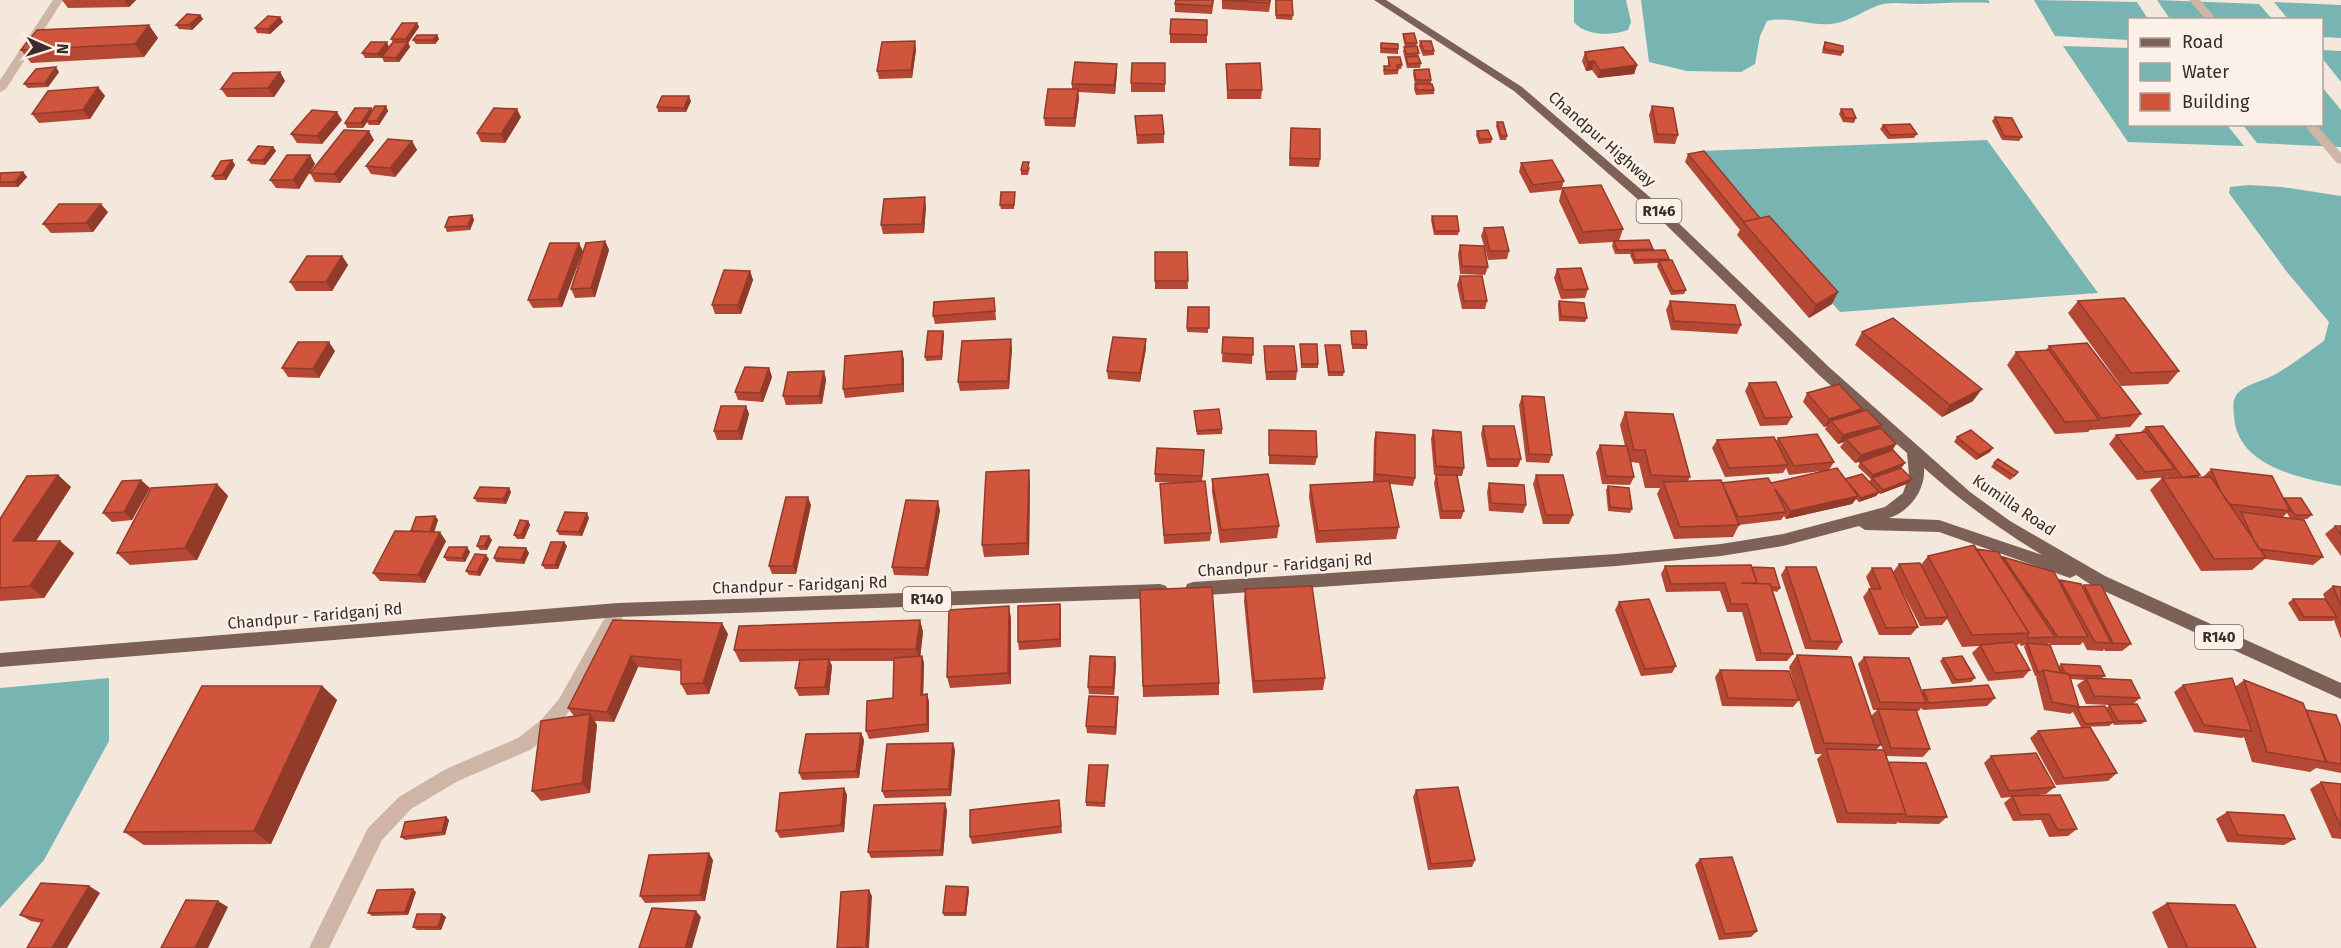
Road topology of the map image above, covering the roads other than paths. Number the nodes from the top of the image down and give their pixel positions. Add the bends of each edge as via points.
1 (58, 0) edge
2 (1379, 0) edge
3 (2194, 0) edge
4 (2210, 18) edge
5 (0, 89) edge
6 (2311, 126) edge
7 (2341, 160) edge
8 (1914, 452) junction
9 (1851, 523) junction
10 (2099, 581) junction
11 (618, 609) junction
12 (0, 660) edge
13 (2341, 691) edge
14 (320, 948) edge

1 - 5 street
2 - 8 main road, Chandpur Highway / R146 via 1518,89 1662,214
3 - 4 street
6 - 7 street
8 - 9 main road, R140 via 1917,475 1909,497 1890,512
8 - 10 main road, Kumilla Road / R140 via 2005,525
9 - 10 main road, R140 via 1939,526
9 - 11 main road, Chandpur - Faridganj Rd / R140 via 1721,550 1274,584
10 - 13 main road, R140
11 - 12 main road, Chandpur - Faridganj Rd / R140
11 - 14 street via 565,704 547,726 524,744 452,775 405,803 375,834

